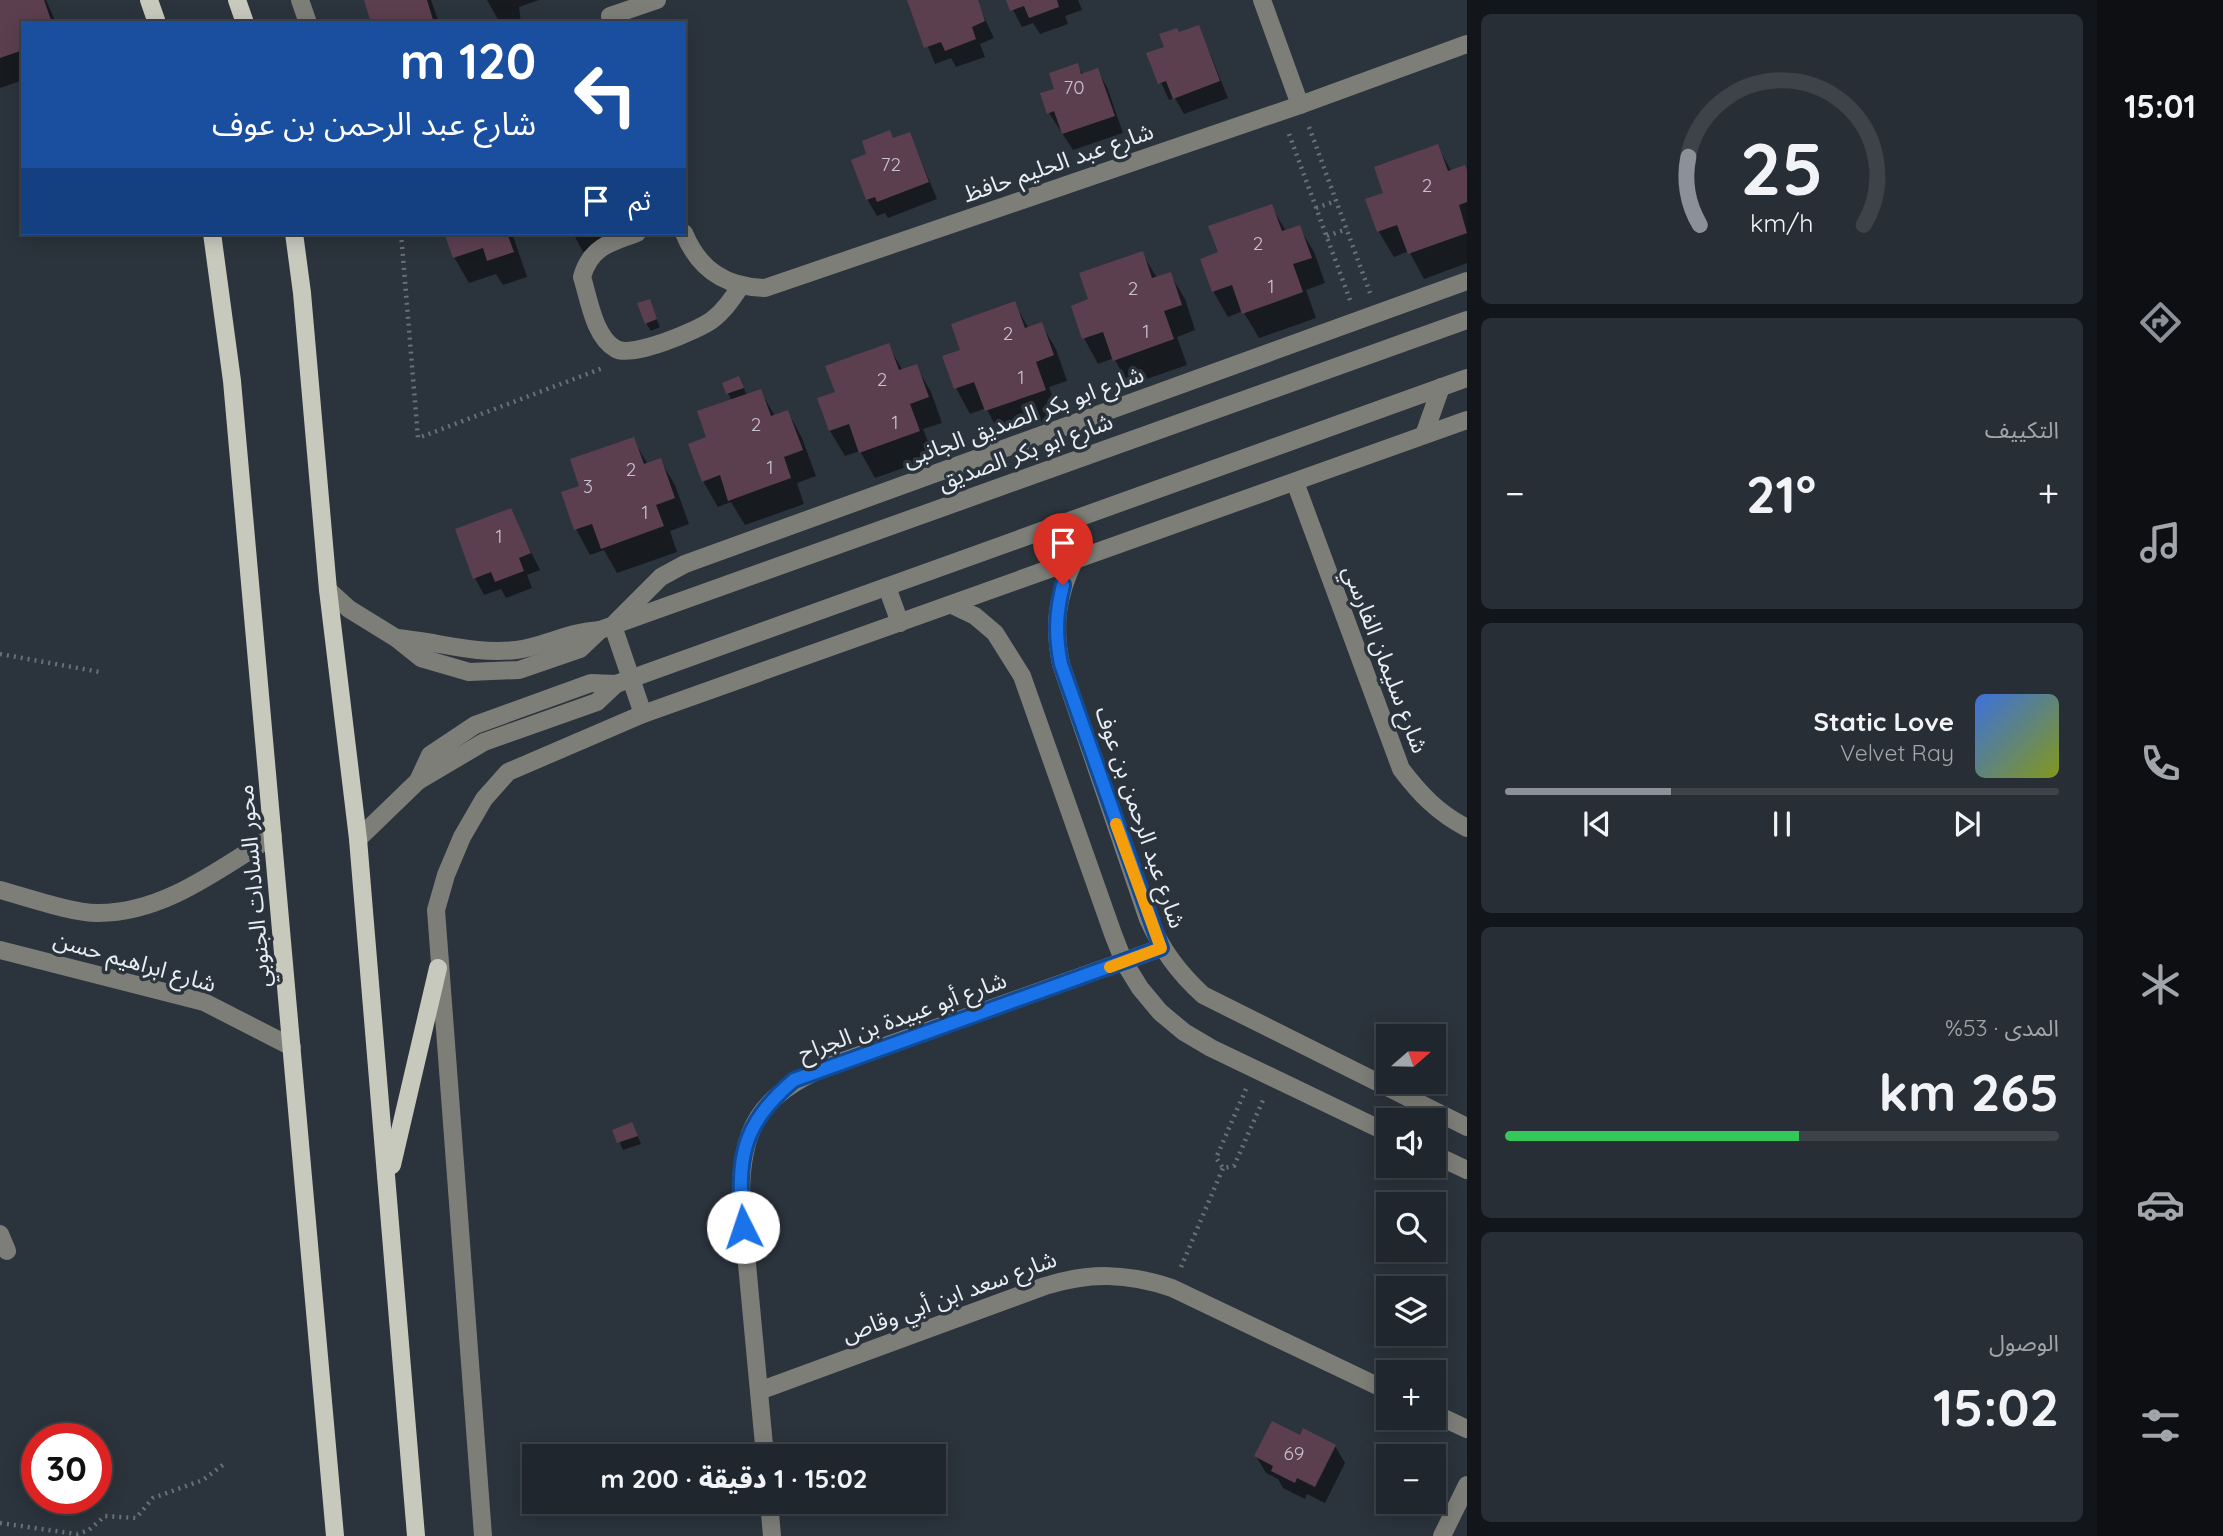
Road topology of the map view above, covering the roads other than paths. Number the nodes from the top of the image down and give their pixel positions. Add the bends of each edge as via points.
1 (149, 0) edge
2 (237, 0) edge
3 (300, 0) edge
4 (657, 0) edge
5 (1262, 0) edge
6 (609, 13) edge
7 (156, 21) edge
8 (244, 21) edge
9 (307, 21) edge
10 (1467, 44) edge
11 (1300, 105) junction
12 (212, 235) edge
13 (294, 235) edge
14 (631, 235) edge
15 (685, 235) edge
16 (1467, 281) edge
17 (740, 287) junction
18 (1467, 320) edge
19 (1467, 378) edge
20 (1441, 387) junction
21 (1467, 420) edge
22 (1424, 435) junction
23 (1295, 482) junction
24 (1074, 561) junction
25 (887, 587) junction
26 (328, 590) junction
27 (952, 604) junction
28 (900, 623) junction
29 (607, 628) junction
30 (624, 681) junction
31 (643, 714) junction
32 (1467, 828) edge
33 (273, 836) junction
34 (358, 839) junction
35 (0, 890) edge
36 (1161, 948) junction
37 (0, 950) edge
38 (1124, 962) junction
39 (438, 968) junction
40 (292, 1047) junction
41 (1376, 1127) edge
42 (1467, 1127) edge
43 (1446, 1160) edge
44 (1467, 1170) edge
45 (388, 1186) junction
46 (1376, 1385) edge
47 (759, 1391) junction
48 (1446, 1419) edge
49 (1467, 1429) edge
50 (764, 1444) edge
51 (1467, 1485) edge
52 (770, 1514) edge
53 (335, 1536) edge
54 (416, 1536) edge
55 (483, 1536) edge
56 (772, 1536) edge
57 (1442, 1536) edge

1 - 7 main road
2 - 8 main road
3 - 9 street
4 - 6 street
5 - 11 street
10 - 11 street, شارع عبد الحليم حافظ
11 - 17 street, شارع عبد الحليم حافظ via 789,281 765,288
12 - 33 main road, محور السادات الجنوبي via 232,381
13 - 26 main road
14 - 17 street via 605,244 593,254 582,277 599,328 618,350 636,352 710,321
15 - 17 street, شارع عبد الحليم حافظ via 710,273
16 - 29 street, شارع ابو بكر الصديق الجانبى via 685,564 661,577
18 - 29 street, شارع ابو بكر الصديق
19 - 20 street
20 - 22 street
20 - 25 street
21 - 22 street
22 - 23 street
23 - 24 street
23 - 32 street, شارع سليمان الفارسي via 1401,769 1420,795
24 - 27 street
24 - 36 street, شارع عبد الرحمن بن عوف via 1056,611 1061,664
25 - 28 street
25 - 30 street
26 - 29 street, شارع ابو بكر الصديق via 396,638 496,651
26 - 34 main road
27 - 28 street
27 - 38 street via 995,633 1022,676
28 - 31 street
29 - 30 street
30 - 31 street
30 - 34 street via 590,683 475,725 430,755 418,781
31 - 39 street via 508,772 484,799 462,837 436,910
33 - 35 street, شارع ابراهيم حسن via 185,890 143,908 97,914
33 - 40 main road, محور السادات الجنوبي
34 - 45 main road
36 - 38 street, شارع أبو عبيدة بن الجراح
36 - 42 street, شارع عبد الرحمن بن عوف via 1203,995
37 - 40 street, شارع ابراهيم حسن via 204,1002
38 - 41 street via 1160,1012 1184,1032
38 - 47 street, شارع أبو عبيدة بن الجراح via 794,1080 768,1103 749,1132 740,1165
39 - 45 main road
39 - 55 street
40 - 53 main road, محور السادات الجنوبي
43 - 44 street
45 - 54 main road
46 - 47 street, شارع سعد ابن أبي وقاص via 1172,1287 1111,1274 1077,1276
47 - 50 street, شارع أبو عبيدة بن الجراح
48 - 49 street
51 - 57 street
52 - 56 street

